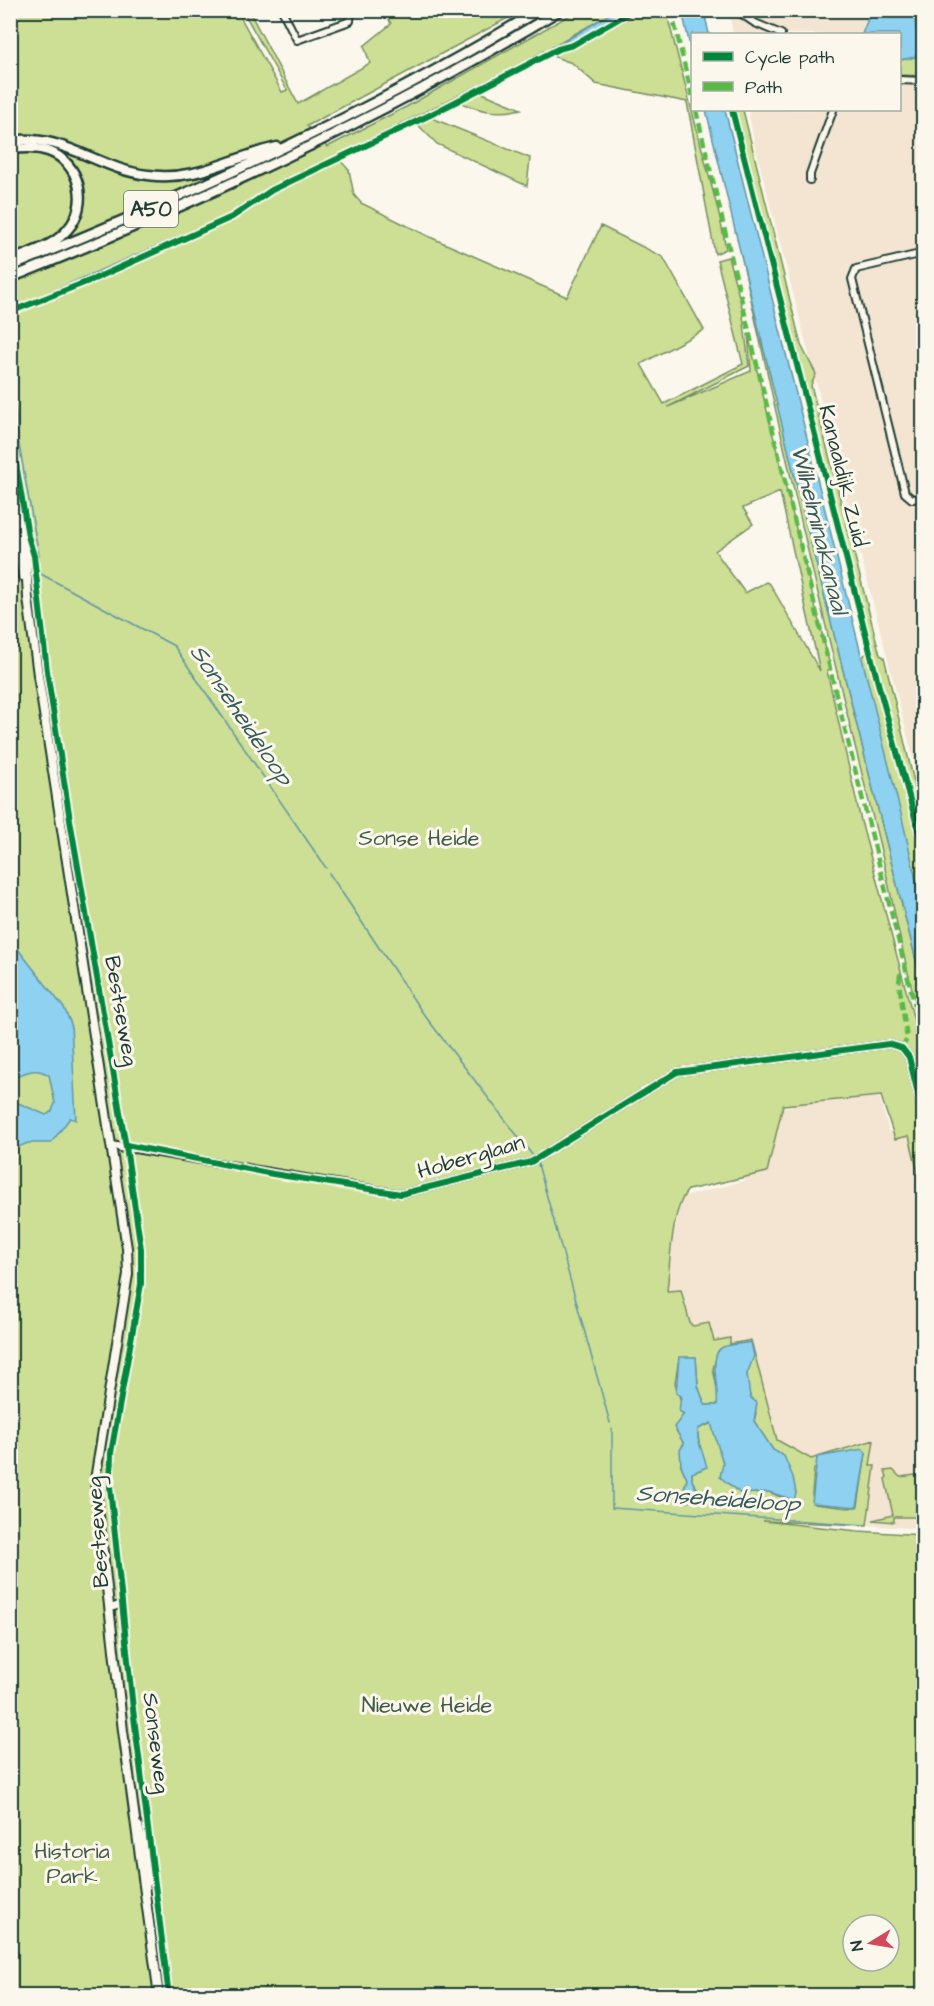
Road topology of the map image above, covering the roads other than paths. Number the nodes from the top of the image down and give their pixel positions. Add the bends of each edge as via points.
1 (282, 10) edge
2 (351, 10) edge
3 (540, 10) edge
4 (560, 10) edge
5 (736, 10) edge
6 (779, 33) edge
7 (901, 80) edge
8 (924, 81) edge
9 (833, 111) edge
10 (10, 141) edge
11 (290, 145) junction
12 (10, 149) edge
13 (810, 180) dead end
14 (924, 253) edge
15 (10, 261) edge
16 (10, 267) edge
17 (10, 278) edge
18 (10, 469) edge
19 (10, 497) edge
20 (924, 498) edge
21 (17, 545) edge
22 (924, 1118) edge
23 (111, 1145) junction
24 (121, 1604) dead end
25 (109, 1609) junction
26 (110, 1621) joint
27 (159, 1995) edge

1 - 2 street via 297,40 350,21
3 - 11 highway, A50
4 - 17 highway, A50 via 366,118 266,168
5 - 6 street
7 - 8 street
9 - 13 street
10 - 11 highway, A50 via 47,140 122,170 167,177 202,172 262,150
11 - 16 highway, A50
12 - 15 highway via 36,149 62,159 74,173 80,201 67,231 50,244
14 - 20 street via 856,269 852,279 905,493 912,499
18 - 21 main road, Bestseweg
19 - 21 main road, Bestseweg
21 - 23 main road, Bestseweg
22 - 23 street, Hoberglaan via 909,1057 902,1048 889,1044 677,1072 531,1162 404,1194
23 - 25 main road, Bestseweg via 128,1274 95,1480
24 - 25 street
25 - 26 main road, Bestseweg
26 - 27 main road, Sonseweg

